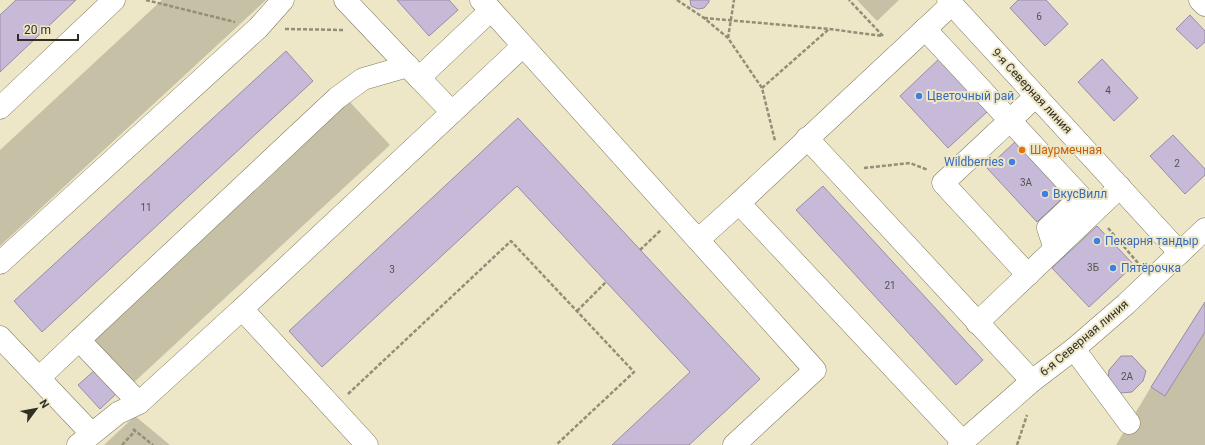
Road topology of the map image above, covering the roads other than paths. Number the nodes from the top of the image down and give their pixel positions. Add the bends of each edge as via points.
1 (114, 0) edge
2 (283, 0) edge
3 (345, 0) edge
4 (1200, 0) edge
5 (950, 2) edge
6 (486, 5) edge
7 (1205, 5) edge
8 (925, 29) junction
9 (523, 46) junction
10 (413, 72) junction
11 (1036, 96) junction
12 (0, 108) edge
13 (452, 112) junction
14 (1009, 121) junction
15 (807, 138) junction
16 (1120, 187) junction
17 (739, 203) junction
18 (1205, 229) edge
19 (698, 240) junction
20 (1055, 249) junction
21 (1180, 253) junction
22 (0, 263) edge
23 (1028, 275) junction
24 (242, 309) junction
25 (977, 323) junction
26 (0, 336) edge
27 (79, 340) junction
28 (1074, 348) junction
29 (39, 378) junction
30 (1032, 381) junction
31 (139, 403) junction
32 (1129, 423) dead end
33 (84, 439) edge
34 (961, 444) edge
35 (368, 445) edge
36 (734, 445) edge

1 - 12 street
2 - 22 street via 258,28
3 - 10 street
4 - 7 street
5 - 8 street
5 - 11 street, 9-я Северная линия
6 - 9 street
6 - 10 street
8 - 14 street
8 - 15 street
9 - 13 street
9 - 19 street
10 - 13 street
10 - 27 street via 363,79 337,98
11 - 14 street
11 - 16 street, 9-я Северная линия
13 - 24 street
14 - 20 street via 1081,197 1048,228
14 - 23 street via 943,183
15 - 17 street
15 - 25 street
16 - 20 street
16 - 21 street, 9-я Северная линия
17 - 19 street
17 - 34 street
18 - 21 street, 6-я Северная линия
19 - 36 street via 815,370
20 - 23 street
21 - 28 street, 6-я Северная линия
23 - 25 street
24 - 31 street
24 - 35 street
25 - 30 street
26 - 29 street
27 - 29 street
27 - 31 street
28 - 30 street, 6-я Северная линия
28 - 32 street
29 - 33 street
30 - 34 street, 6-я Северная линия
31 - 33 street via 118,413

